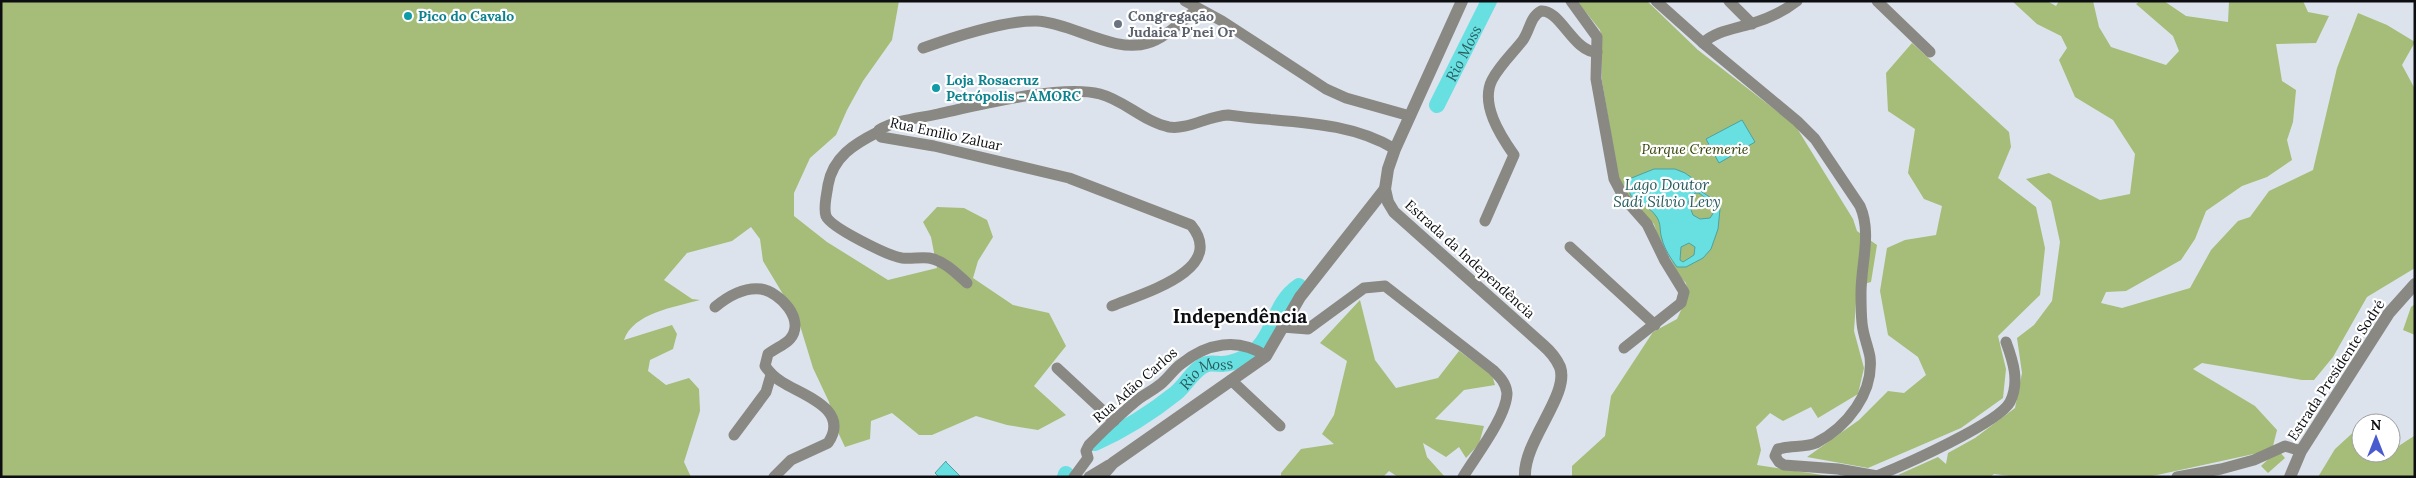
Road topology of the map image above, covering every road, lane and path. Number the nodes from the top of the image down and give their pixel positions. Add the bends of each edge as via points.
1 (1186, 1) edge
2 (1462, 1) edge
3 (1570, 1) edge
4 (1656, 1) edge
5 (1729, 1) edge
6 (1796, 1) edge
7 (1877, 1) edge
8 (1198, 9) junction
9 (1752, 24) junction
10 (1703, 43) junction
11 (923, 48) dead end
12 (1597, 52) junction
13 (1930, 52) dead end
14 (1410, 116) junction
15 (878, 132) junction
16 (1396, 149) junction
17 (1385, 189) junction
18 (1485, 221) dead end
19 (1570, 247) dead end
20 (966, 283) dead end
21 (2415, 284) edge
22 (1112, 306) dead end
23 (715, 307) dead end
24 (1655, 325) junction
25 (1282, 327) junction
26 (2006, 342) dead end
27 (1624, 348) dead end
28 (1266, 356) junction
29 (1057, 368) dead end
30 (771, 374) junction
31 (1232, 380) junction
32 (1114, 421) junction
33 (1280, 426) dead end
34 (734, 435) dead end
35 (2301, 451) junction
36 (1113, 463) junction
37 (1881, 476) edge
38 (774, 477) edge
39 (1074, 477) edge
40 (1089, 477) edge
41 (1101, 477) edge
42 (1463, 477) edge
43 (1525, 477) edge
44 (2178, 477) edge
45 (2290, 477) edge

1 - 8 street
2 - 14 street
3 - 12 street via 1597,37
4 - 10 street
5 - 9 street
6 - 9 street
7 - 13 street
8 - 11 street via 1162,36 1138,46 1036,21 1015,23
8 - 14 street via 1222,21 1326,89
9 - 10 street via 1715,35
10 - 37 street via 1798,121 1815,139 1865,218 1861,304 1870,357 1868,380 1854,412 1842,423 1816,443 1778,449 1776,460 1784,465
12 - 18 street via 1585,48 1550,12 1541,11 1534,16 1524,38 1491,82 1489,98 1494,121 1514,155
12 - 24 street via 1596,79 1614,179 1624,198 1647,224 1684,292 1681,303
14 - 16 street
15 - 16 street, Rua Emilio Zaluar via 910,120 982,105 1036,95 1084,91 1102,94 1169,127 1193,125 1214,116 1228,115 1351,130 1379,139
15 - 20 street via 849,147 834,168 827,191 826,216 832,223 883,251 901,258 930,258 949,267
15 - 22 street, Rua Emilio Zaluar via 881,136 1069,178 1191,225 1199,235 1202,248 1198,260 1186,272 1162,285
16 - 17 street
17 - 25 street via 1300,298
17 - 43 street, Estrada da Independência via 1388,202 1409,227 1543,345 1559,366 1562,377 1558,391 1527,458
19 - 24 street
21 - 35 street, Estrada Presidente Sodré via 2389,313
23 - 30 street via 743,291 761,289 779,298 791,312 795,323 790,339 765,359 765,366
24 - 27 street
25 - 28 street
25 - 42 street via 1308,330 1364,288 1386,286 1493,370 1502,379 1507,395 1499,420
26 - 37 street via 2014,365 2015,384 2009,404 1928,454
28 - 31 street
28 - 32 street, Rua Adão Carlos via 1252,347 1218,345 1191,356
29 - 32 street
30 - 34 street via 766,392
30 - 38 street via 822,404 834,429 828,443 791,460
31 - 33 street
31 - 36 street
32 - 39 street, Rua Adão Carlos via 1089,445 1086,451 1088,458
35 - 44 street via 2285,446 2237,464
35 - 45 street, Estrada Presidente Sodré
36 - 40 street
36 - 41 street

